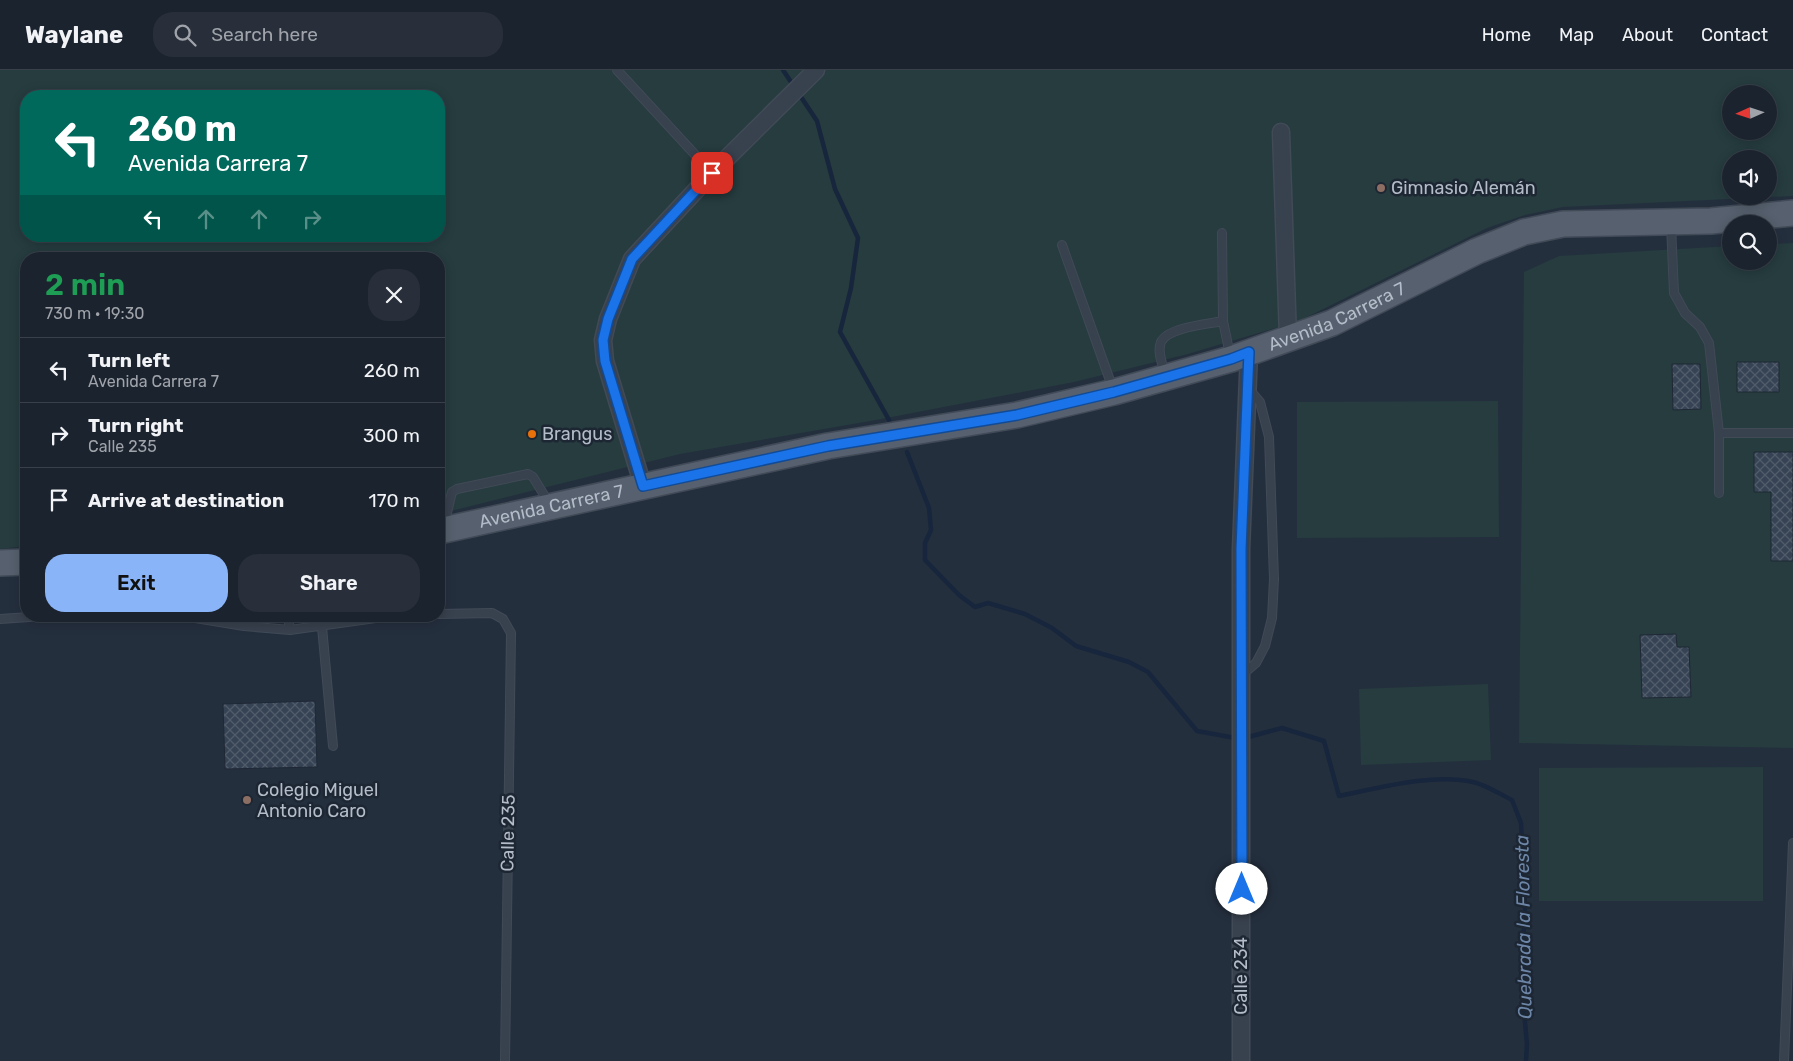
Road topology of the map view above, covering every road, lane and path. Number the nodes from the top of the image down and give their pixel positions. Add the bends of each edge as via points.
1 (617, 70) edge
2 (811, 75) edge
3 (1281, 132) dead end
4 (712, 173) junction
5 (1793, 213) edge
6 (1671, 223) junction
7 (1222, 233) dead end
8 (1062, 245) dead end
9 (1223, 321) junction
10 (1288, 338) junction
11 (1240, 355) junction
12 (1166, 377) junction
13 (1247, 388) junction
14 (1114, 392) junction
15 (1719, 433) junction
16 (1793, 434) edge
17 (643, 486) junction
18 (1719, 493) dead end
19 (551, 505) junction
20 (445, 516) edge
21 (445, 529) edge
22 (20, 562) edge
23 (0, 563) edge
24 (445, 614) edge
25 (20, 618) edge
26 (0, 619) edge
27 (220, 622) edge
28 (289, 622) edge
29 (353, 622) edge
30 (322, 627) junction
31 (290, 630) junction
32 (1241, 675) junction
33 (333, 746) dead end
34 (1793, 842) edge
35 (505, 1061) edge
36 (1241, 1061) edge
37 (1784, 1061) edge

1 - 4 lane
2 - 4 street
3 - 10 street
4 - 17 street via 632,259 603,340 605,361
5 - 6 main road, Avenida Carrera 7
6 - 10 main road, Avenida Carrera 7 via 1563,224 1524,232 1477,251 1332,323
6 - 15 lane via 1674,293 1709,343
7 - 9 lane
8 - 14 lane
9 - 11 lane
9 - 12 lane via 1189,327 1168,335 1161,342 1160,354
10 - 11 main road, Avenida Carrera 7
11 - 12 main road, Avenida Carrera 7
11 - 13 street, Calle 234
12 - 14 main road, Avenida Carrera 7
13 - 32 street, Calle 234 via 1241,549
13 - 32 lane via 1260,402 1269,437 1274,579 1272,618 1265,646 1256,662
14 - 17 main road, Avenida Carrera 7 via 1017,415 828,446
15 - 16 lane
15 - 18 lane
17 - 19 main road, Avenida Carrera 7
19 - 20 lane via 528,474 457,489 452,492
19 - 21 main road, Avenida Carrera 7
22 - 23 main road
24 - 35 lane, Calle 235 via 492,613 503,619 511,633
25 - 26 lane
27 - 31 lane
28 - 31 lane
29 - 30 lane
30 - 31 lane
30 - 33 lane
32 - 36 street, Calle 234
34 - 37 lane

